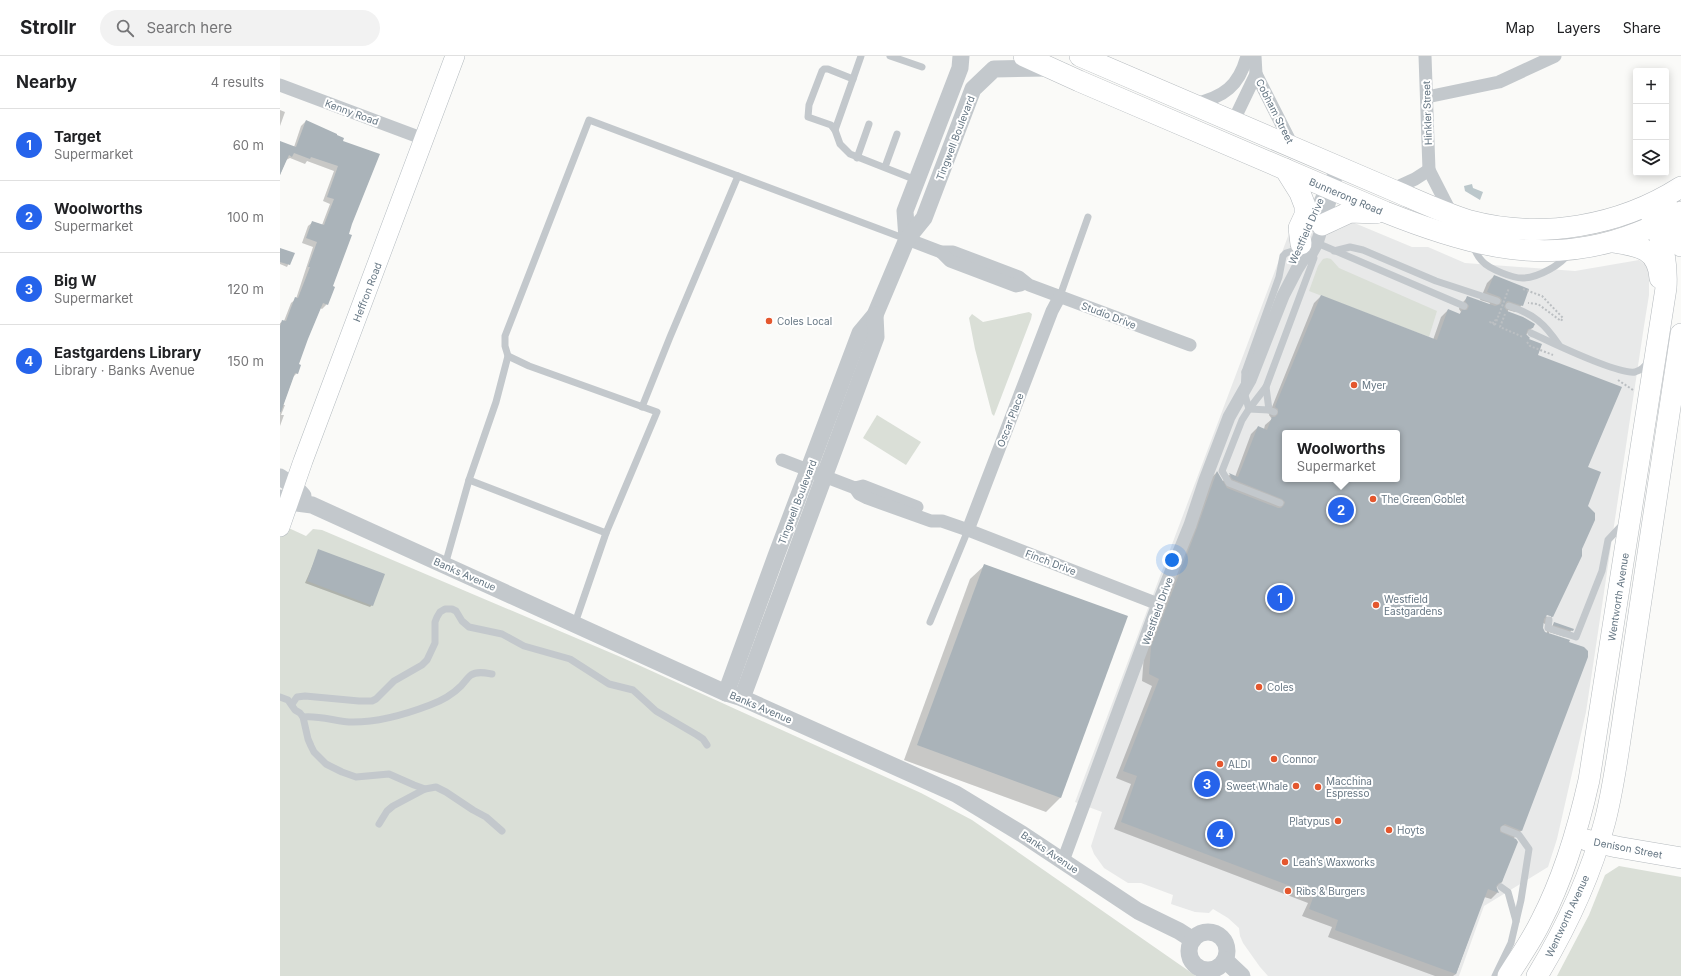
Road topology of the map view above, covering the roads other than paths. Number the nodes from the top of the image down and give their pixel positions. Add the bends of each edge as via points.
1 (455, 56) edge
2 (860, 56) edge
3 (890, 56) edge
4 (961, 56) edge
5 (1024, 56) edge
6 (1080, 56) edge
7 (1247, 56) edge
8 (1255, 56) edge
9 (1426, 56) edge
10 (1555, 56) edge
11 (922, 67) dead end
12 (1049, 68) junction
13 (1256, 74) junction
14 (853, 79) junction
15 (280, 85) edge
16 (1427, 97) junction
17 (1192, 105) junction
18 (1233, 122) junction
19 (869, 124) dead end
20 (835, 130) junction
21 (897, 134) dead end
22 (424, 139) junction
23 (1294, 148) junction
24 (857, 158) junction
25 (886, 167) junction
26 (1338, 167) junction
27 (1285, 169) junction
28 (1429, 170) junction
29 (738, 176) junction
30 (916, 180) junction
31 (1681, 187) edge
32 (1329, 189) junction
33 (1391, 190) junction
34 (1655, 202) junction
35 (1384, 212) junction
36 (1452, 214) junction
37 (1088, 217) dead end
38 (1670, 218) edge
39 (906, 239) junction
40 (1472, 242) junction
41 (1613, 242) junction
42 (1310, 243) junction
43 (1681, 246) edge
44 (1572, 250) junction
45 (1334, 251) junction
46 (1060, 296) junction
47 (1497, 301) dead end
48 (1464, 306) dead end
49 (1510, 306) dead end
50 (875, 315) junction
51 (1661, 323) junction
52 (1531, 333) dead end
53 (1681, 334) edge
54 (1190, 345) dead end
55 (1559, 346) junction
56 (1656, 354) junction
57 (508, 356) junction
58 (1266, 387) junction
59 (642, 407) junction
60 (1249, 408) junction
61 (782, 460) dead end
62 (809, 472) junction
63 (825, 477) junction
64 (469, 480) junction
65 (286, 491) edge
66 (1280, 503) dead end
67 (1630, 517) junction
68 (280, 528) edge
69 (968, 530) junction
70 (606, 533) junction
71 (445, 565) junction
72 (1158, 604) junction
73 (1549, 620) dead end
74 (930, 622) dead end
75 (575, 623) junction
76 (492, 674) dead end
77 (726, 693) junction
78 (280, 697) edge
79 (742, 698) junction
80 (292, 704) junction
81 (303, 717) junction
82 (706, 746) dead end
83 (425, 789) junction
84 (379, 824) dead end
85 (1504, 830) dead end
86 (502, 831) dead end
87 (1576, 837) junction
88 (1599, 843) junction
89 (1681, 858) edge
90 (1063, 861) junction
91 (1501, 887) dead end
92 (1516, 921) junction
93 (1193, 940) junction
94 (1225, 960) junction
95 (1242, 976) edge
96 (1495, 976) edge
97 (1508, 976) edge
98 (1537, 976) edge

1 - 22 main road, Heffron Road
2 - 14 lane
3 - 11 lane
4 - 30 street, Tingwell Boulevard via 960,68
5 - 12 main road, Bunnerong Road
6 - 17 main road
7 - 17 street via 1235,84 1210,100
8 - 13 street, Cobham Street
9 - 16 street, Hinkler Street
10 - 16 street via 1499,82
12 - 27 main road, Bunnerong Road
12 - 39 street, Tingwell Boulevard via 994,69 973,89 924,218
13 - 18 street, Cobham Street
13 - 23 street, Cobham Street
14 - 20 lane
14 - 20 lane via 824,69 809,105 808,117 831,125
15 - 22 street, Kenny Road
16 - 28 street, Hinkler Street
17 - 18 main road
18 - 23 main road
19 - 24 lane
20 - 24 lane via 840,144
21 - 25 lane
22 - 65 main road, Heffron Road
23 - 26 main road
24 - 25 lane
25 - 30 lane
26 - 32 street, Westfield Drive
26 - 33 main road
27 - 32 main road, Bunnerong Road
27 - 42 main road via 1305,206 1299,228
28 - 33 street
28 - 36 street, Hinkler Street
29 - 39 lane
29 - 57 lane via 589,120 505,336 504,346
29 - 59 lane
30 - 39 street, Tingwell Boulevard via 904,211
31 - 34 main road
32 - 35 main road, Bunnerong Road
32 - 42 street, Westfield Drive
32 - 42 street, Westfield Drive
33 - 36 main road
34 - 36 main road via 1600,222 1570,227 1536,229 1499,226
34 - 38 main road, Wentworth Avenue
35 - 40 main road, Bunnerong Road
35 - 42 main road via 1350,212
37 - 46 lane, Oscar Place
38 - 41 main road, Bunnerong Road
38 - 43 main road, Wentworth Avenue
38 - 51 main road, Wentworth Avenue via 1663,244 1667,264
39 - 46 street, Studio Drive via 941,252 950,261 1016,286 1029,285
39 - 50 street, Tingwell Boulevard
40 - 44 main road, Bunnerong Road via 1533,251
40 - 44 lane via 1478,256 1487,266 1518,278 1529,277 1554,267
41 - 44 main road, Bunnerong Road
41 - 51 main road via 1646,249 1655,258 1660,275
42 - 45 lane
42 - 58 lane via 1314,258
42 - 60 lane, bridge via 1283,256 1279,277 1245,372 1244,392
42 - 72 street, Westfield Drive via 1287,274 1283,296 1250,380 1229,417 1190,526
45 - 47 lane via 1350,248 1363,250 1436,281
45 - 48 lane
46 - 54 street, Studio Drive
46 - 69 street, Oscar Place
49 - 55 lane via 1536,318
50 - 62 street, Tingwell Boulevard via 860,333
50 - 63 street, Tingwell Boulevard via 876,337
51 - 56 main road, Wentworth Avenue
52 - 55 lane
53 - 88 main road, Wentworth Avenue via 1620,740 1609,804
55 - 56 lane via 1632,372 1641,370
56 - 67 main road, Wentworth Avenue
57 - 59 lane via 528,366
57 - 64 lane via 496,402
58 - 60 lane
58 - 60 lane, bridge via 1271,411
59 - 70 lane via 657,412
60 - 66 lane via 1222,471 1229,483
61 - 62 street, Finch Drive
62 - 63 street, Finch Drive
62 - 77 street, Tingwell Boulevard
63 - 69 street, Finch Drive via 855,488 866,498 931,521 942,521
63 - 79 street, Tingwell Boulevard
64 - 70 lane
64 - 71 lane
65 - 68 main road, Heffron Road
65 - 71 street, Banks Avenue
67 - 73 lane via 1608,540 1602,571 1576,638 1548,628
67 - 87 main road, Wentworth Avenue via 1589,780
69 - 72 street, Finch Drive
69 - 74 lane, Oscar Place
70 - 75 lane
71 - 75 street, Banks Avenue
72 - 90 street, Westfield Drive
75 - 77 street, Banks Avenue
76 - 81 lane via 482,672 471,675 458,689 438,702 384,719 362,722
77 - 79 street, Banks Avenue
78 - 80 lane
79 - 90 street, Banks Avenue via 956,794
80 - 81 lane
80 - 82 lane via 297,697 305,696 359,701 376,699 394,681 422,665 435,643 437,617 445,609 452,609 469,627 502,634 524,646 570,659 609,684 633,690 661,715 703,740
81 - 83 lane via 314,752 332,767 356,777 389,774
83 - 84 lane via 391,807
83 - 86 lane via 432,787 442,790 486,817
85 - 92 lane via 1519,835 1530,849
87 - 88 main road, Denison Street
87 - 97 main road, Wentworth Avenue via 1541,922
88 - 89 main road, Denison Street
88 - 98 main road, Wentworth Avenue via 1567,920
90 - 93 street, Banks Avenue via 1138,911
91 - 92 lane via 1508,892
92 - 96 lane via 1511,944
93 - 94 street via 1202,933 1216,933 1227,945
93 - 94 street via 1190,945 1190,956 1196,966 1212,970 1222,965
94 - 95 street

